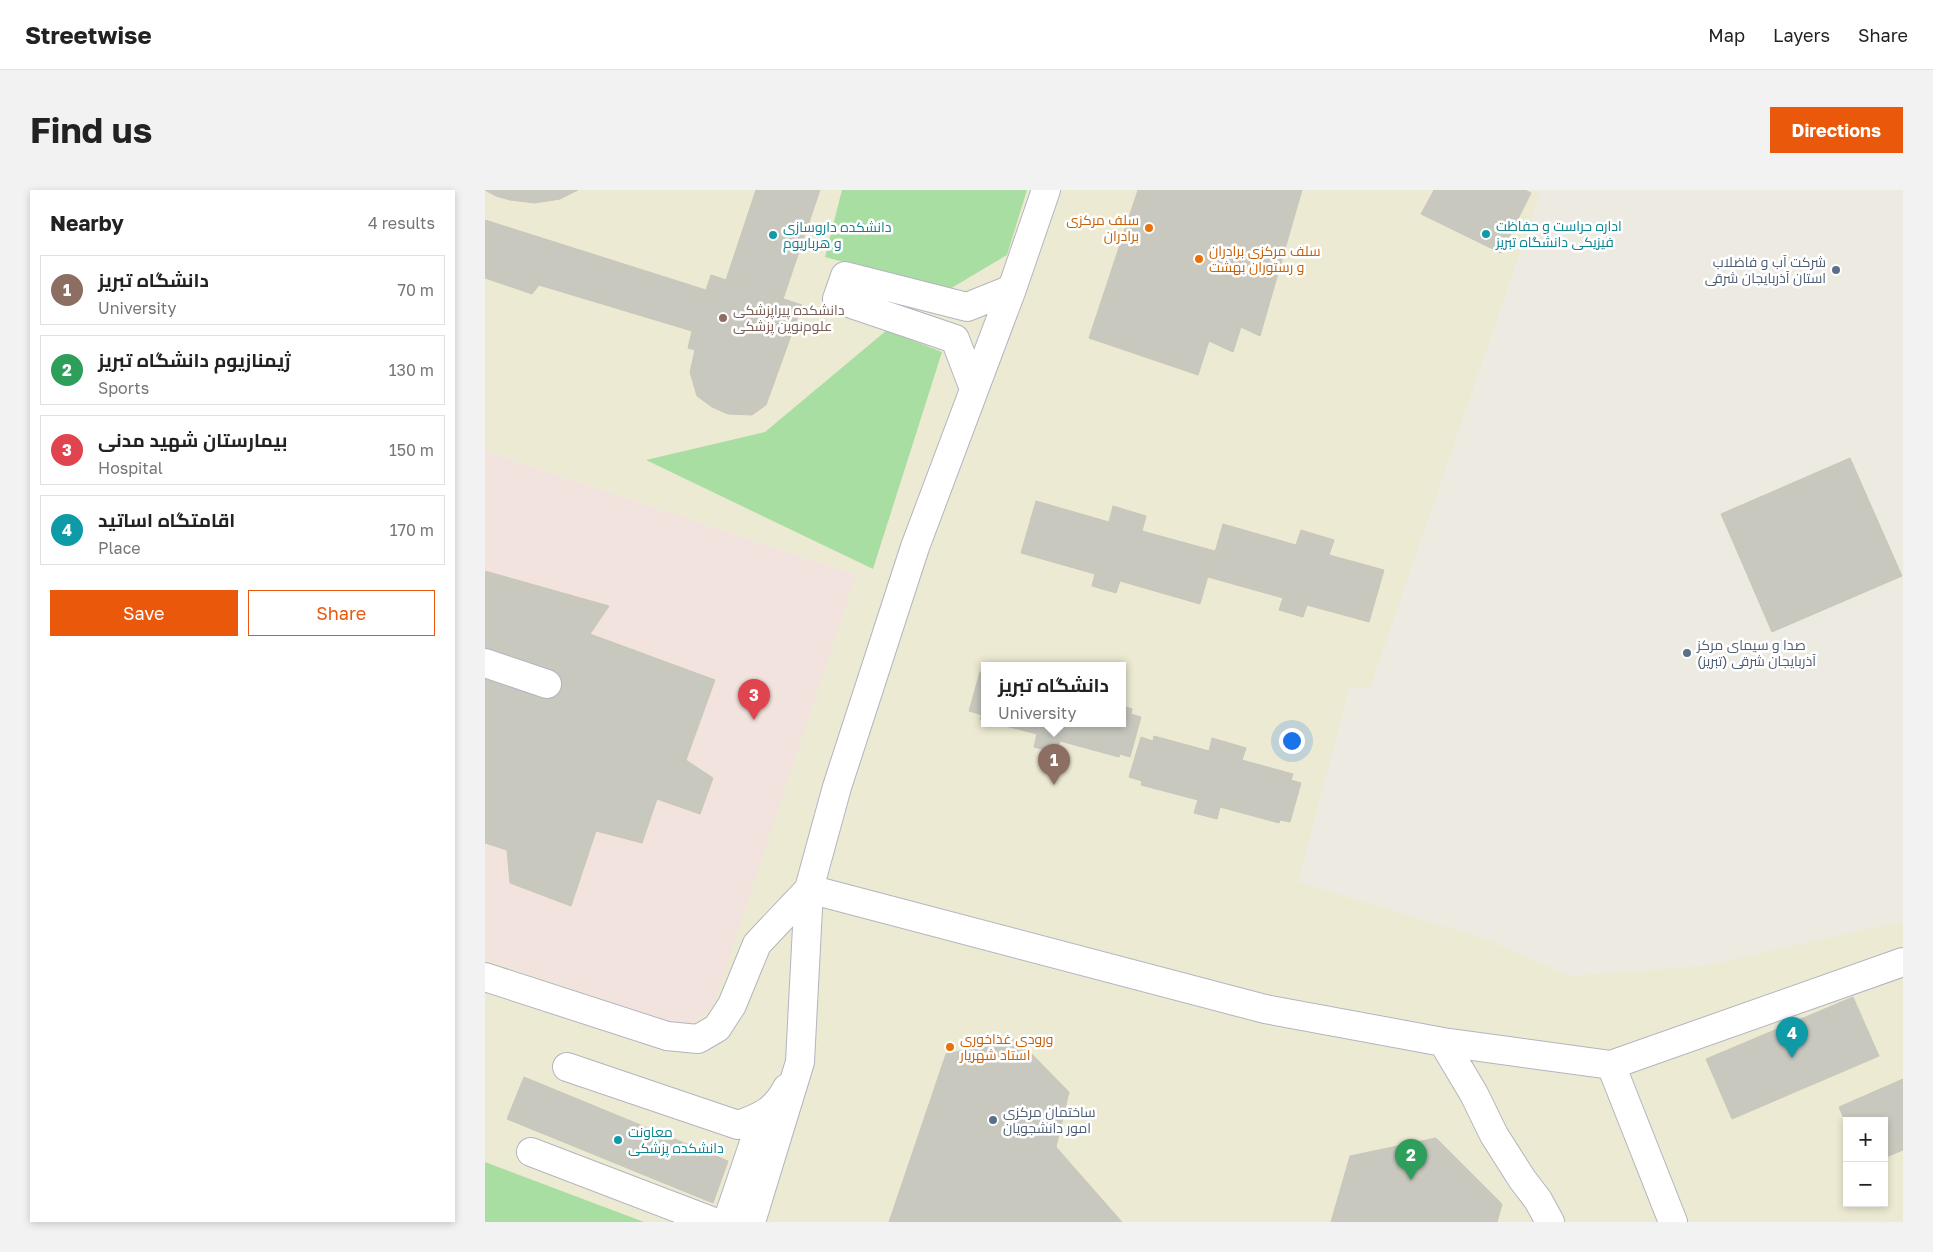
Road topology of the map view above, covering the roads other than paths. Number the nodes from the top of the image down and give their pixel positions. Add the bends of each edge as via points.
1 (1046, 190) edge
2 (1012, 289) junction
3 (974, 389) junction
4 (485, 663) edge
5 (547, 684) dead end
6 (809, 889) junction
7 (1903, 962) edge
8 (485, 977) edge
9 (1443, 1042) junction
10 (800, 1062) junction
11 (1611, 1065) junction
12 (567, 1067) dead end
13 (763, 1116) junction
14 (531, 1152) dead end
15 (714, 1222) edge
16 (727, 1222) edge
17 (751, 1222) edge
18 (1550, 1222) edge
19 (1673, 1222) edge

1 - 2 street
2 - 3 street
2 - 3 street via 967,307 845,276 837,300 955,339
3 - 6 street via 915,547 837,787
4 - 5 street
6 - 8 street via 757,944 727,1012 717,1028 698,1039 667,1036
6 - 9 street via 1265,1009
6 - 10 street
7 - 11 street
9 - 11 street
9 - 18 street via 1494,1135
10 - 13 street via 781,1099
10 - 17 street
11 - 19 street
12 - 13 street via 738,1125
13 - 16 street
14 - 15 street

